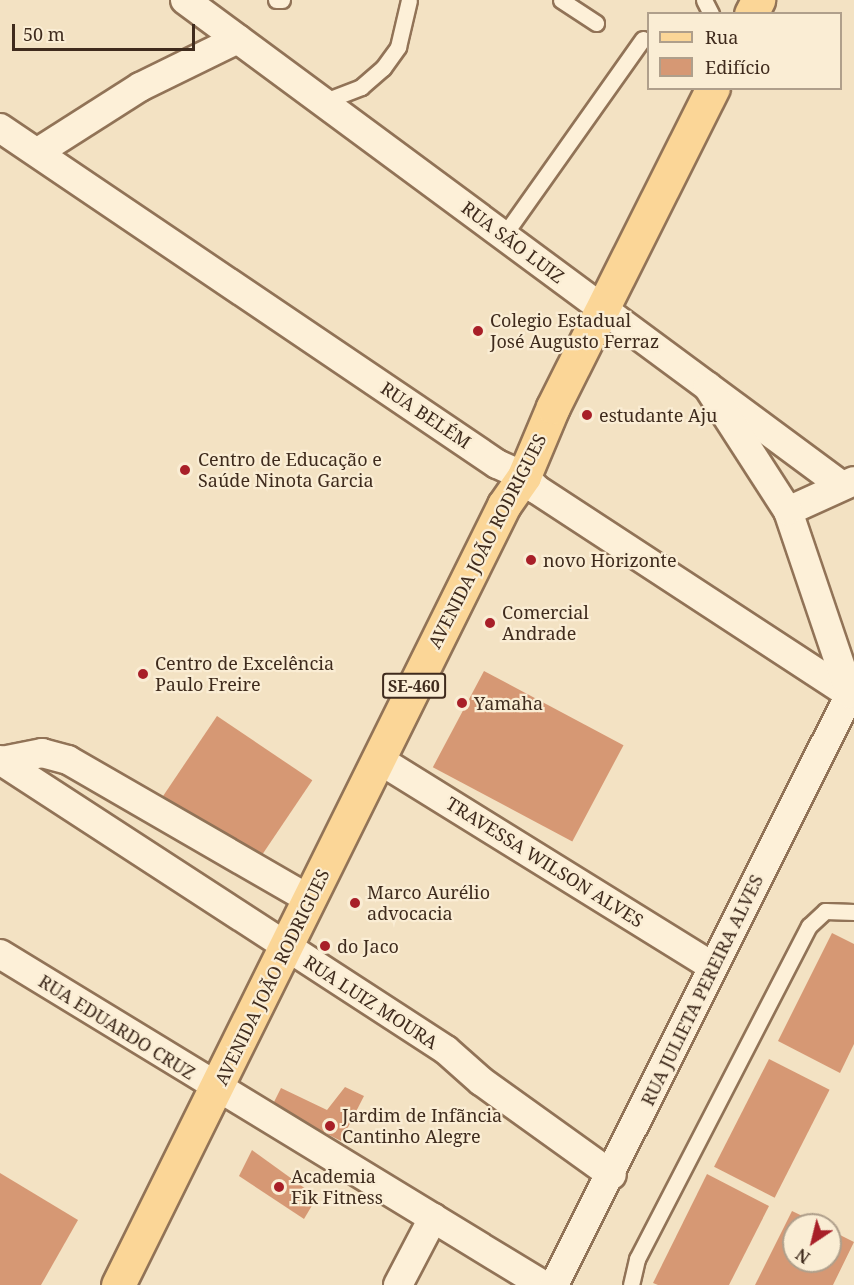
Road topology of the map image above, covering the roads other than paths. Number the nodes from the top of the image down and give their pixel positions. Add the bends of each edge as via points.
1 (185, 0) edge
2 (276, 0) edge
3 (282, 0) edge
4 (409, 0) edge
5 (561, 0) edge
6 (596, 23) dead end
7 (238, 39) junction
8 (643, 39) dead end
9 (712, 90) edge
10 (325, 101) junction
11 (0, 128) edge
12 (38, 152) junction
13 (504, 235) junction
14 (602, 309) junction
15 (708, 387) junction
16 (524, 476) junction
17 (848, 483) edge
18 (788, 511) junction
19 (852, 696) edge
20 (378, 759) junction
21 (1, 761) edge
22 (309, 899) junction
23 (854, 912) edge
24 (285, 947) junction
25 (0, 954) edge
26 (712, 966) junction
27 (218, 1088) junction
28 (612, 1176) junction
29 (434, 1218) junction
30 (118, 1285) edge
31 (398, 1285) edge
32 (543, 1285) edge
33 (554, 1285) edge
34 (631, 1285) edge

1 - 7 street, RUA SÃO LUIZ
2 - 3 lane
4 - 10 lane via 398,47 383,68 361,87
5 - 6 lane
7 - 10 street, RUA SÃO LUIZ
7 - 12 street via 140,87
8 - 13 lane
9 - 14 main road, AVENIDA JOÃO RODRIGUES / SE-460
10 - 13 street, RUA SÃO LUIZ
11 - 12 street, RUA BELÉM
12 - 16 street, RUA BELÉM via 488,458
13 - 14 street, RUA SÃO LUIZ
14 - 15 street, RUA SÃO LUIZ
14 - 16 main road, AVENIDA JOÃO RODRIGUES / SE-460
15 - 17 street, RUA SÃO LUIZ
15 - 18 street
16 - 19 street, RUA BELÉM via 536,489
16 - 20 main road, AVENIDA JOÃO RODRIGUES / SE-460 via 504,506
17 - 18 street, RUA SÃO LUIZ
18 - 19 street
19 - 26 street, RUA JULIETA PEREIRA ALVES
20 - 22 main road, AVENIDA JOÃO RODRIGUES / SE-460
20 - 26 street, TRAVESSA WILSON ALVES
21 - 22 street, RUA LUIZ MOURA via 42,753 68,760
21 - 24 street, RUA LUIZ MOURA
22 - 24 main road, AVENIDA JOÃO RODRIGUES / SE-460
23 - 34 lane via 825,911 809,926 637,1258
24 - 27 main road, AVENIDA JOÃO RODRIGUES / SE-460
24 - 28 street, RUA LUIZ MOURA via 446,1050 480,1081
25 - 27 street, RUA EDUARDO CRUZ
26 - 28 street, RUA JULIETA PEREIRA ALVES
27 - 29 street, RUA EDUARDO CRUZ
27 - 30 main road, AVENIDA JOÃO RODRIGUES / SE-460
28 - 33 street, RUA JULIETA PEREIRA ALVES
29 - 31 street
29 - 32 street, RUA EDUARDO CRUZ

